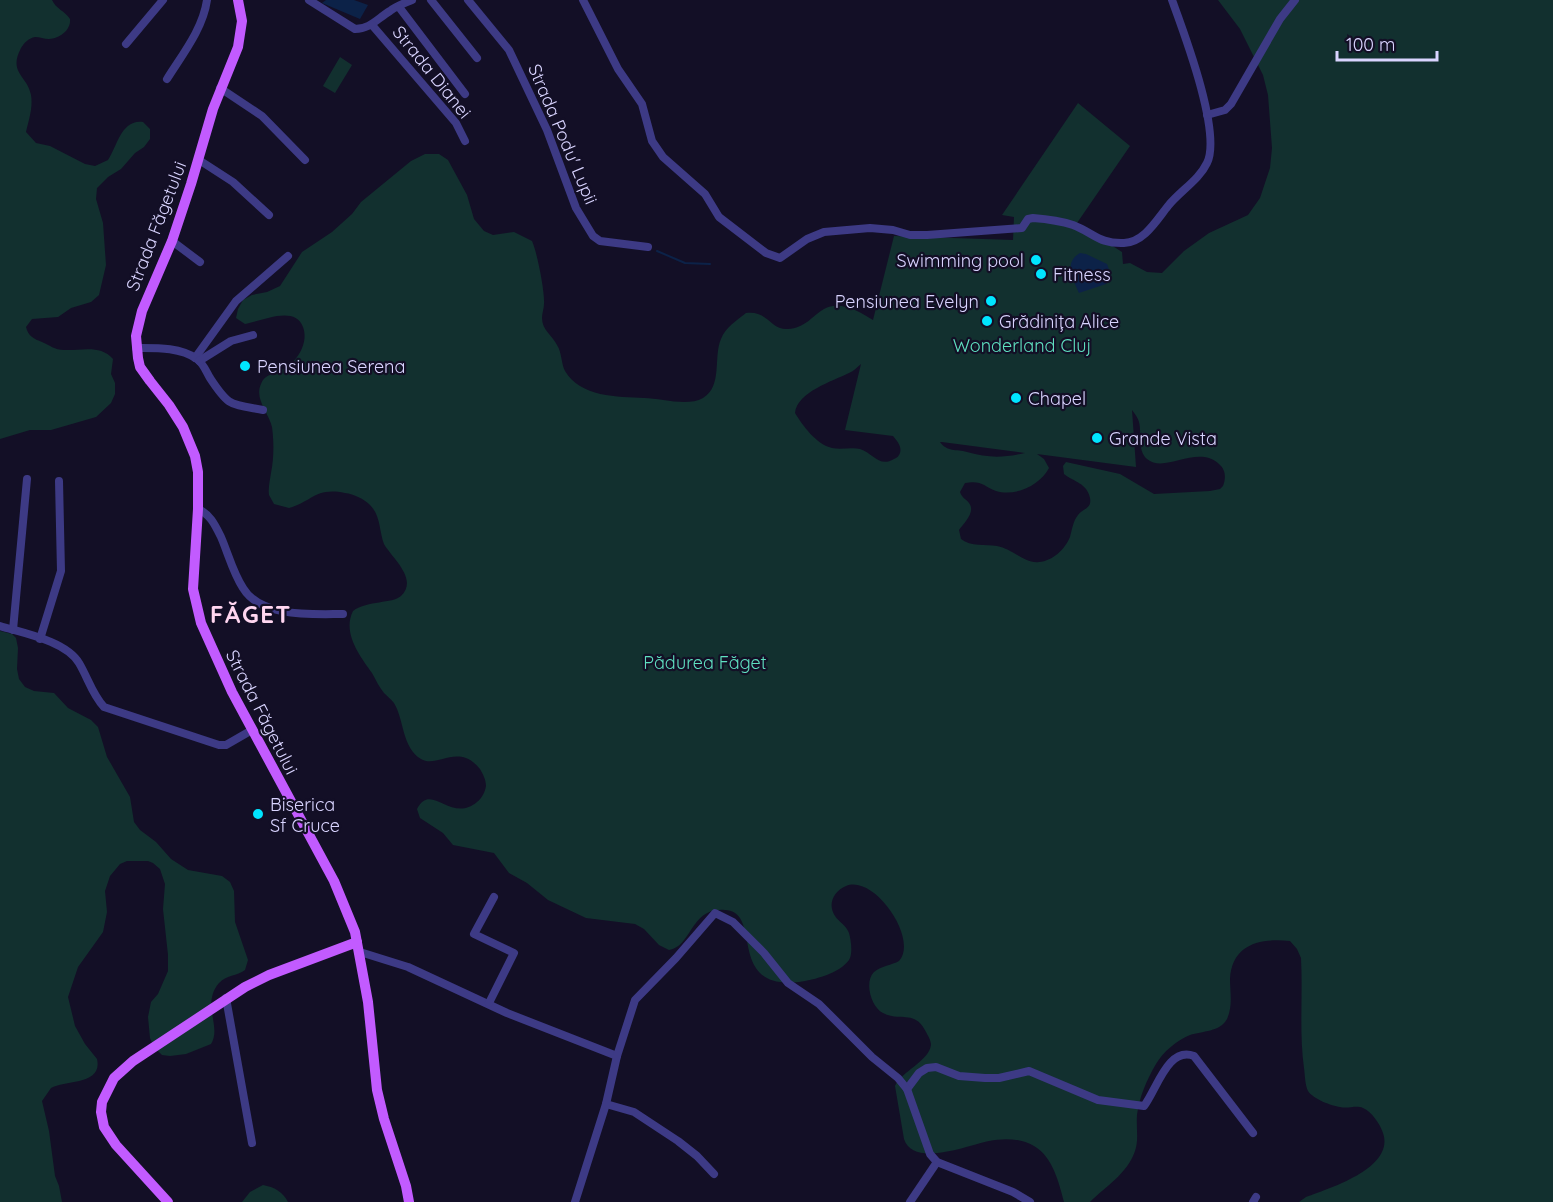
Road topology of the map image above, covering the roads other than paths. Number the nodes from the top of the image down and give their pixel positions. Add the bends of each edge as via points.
1 (163, 0) edge
2 (207, 0) edge
3 (309, 0) edge
4 (412, 0) edge
5 (431, 0) edge
6 (468, 0) edge
7 (583, 0) edge
8 (1172, 0) edge
9 (1295, 0) edge
10 (240, 1) edge
11 (399, 7) junction
12 (372, 25) junction
13 (126, 44) dead end
14 (477, 58) dead end
15 (167, 80) dead end
16 (220, 88) junction
17 (465, 94) dead end
18 (1207, 116) junction
19 (465, 141) dead end
20 (199, 160) junction
21 (305, 160) dead end
22 (269, 215) dead end
23 (172, 241) junction
24 (648, 247) dead end
25 (288, 256) dead end
26 (200, 262) dead end
27 (254, 335) dead end
28 (136, 348) junction
29 (197, 359) junction
30 (263, 410) dead end
31 (27, 479) dead end
32 (59, 481) dead end
33 (198, 509) junction
34 (343, 614) dead end
35 (0, 626) edge
36 (13, 630) junction
37 (40, 639) junction
38 (252, 730) junction
39 (494, 897) dead end
40 (359, 947) junction
41 (226, 998) junction
42 (489, 1003) junction
43 (616, 1056) junction
44 (907, 1089) junction
45 (606, 1104) junction
46 (1253, 1133) dead end
47 (252, 1143) dead end
48 (937, 1162) junction
49 (714, 1174) dead end
50 (168, 1202) edge
51 (408, 1202) edge
52 (575, 1202) edge
53 (910, 1202) edge
54 (1030, 1202) edge

1 - 13 street
2 - 15 street via 199,26
3 - 12 street, Strada Dianei via 355,29
4 - 11 street, Strada Dianei
5 - 14 street
6 - 24 street, Strada Podu' Lupii via 509,50 547,130 576,208 593,236 600,241
7 - 18 street via 618,69 642,104 652,141 663,157 705,194 719,217 766,253 780,258 824,232 870,228 927,236 1022,228 1033,218 1072,225 1108,243 1130,242 1146,232 1204,168 1212,148
8 - 18 street via 1199,79
9 - 18 street via 1232,104
10 - 16 main road, Strada Făgetului via 238,46
11 - 12 street, Strada Dianei
11 - 17 street, Strada Dianei
12 - 19 street, Strada Dianei via 456,123
16 - 20 main road, Strada Făgetului
16 - 21 street via 262,116
20 - 22 street via 233,182
20 - 23 main road, Strada Făgetului
23 - 26 street
23 - 28 main road, Strada Făgetului via 142,311
25 - 29 street via 236,301
27 - 29 street via 231,341
28 - 29 street via 166,348
28 - 33 main road, Strada Făgetului via 140,367 169,405 190,442 198,472
29 - 30 street via 225,400
31 - 36 street
32 - 37 street via 61,571
33 - 34 street via 216,526 244,590 251,597 263,605 299,615
33 - 38 main road, Strada Făgetului via 192,579 197,608 209,643
35 - 36 street
36 - 37 street
37 - 38 street via 62,646 78,660 95,697 104,707 219,745
38 - 40 main road, Strada Făgetului via 334,881
39 - 42 street via 474,934 514,953
40 - 41 main road via 269,975
40 - 42 street
40 - 51 main road, Strada Făgetului via 377,1090
41 - 47 street
41 - 50 main road via 123,1068 102,1102 101,1118 108,1135
42 - 43 street
43 - 44 street via 634,1000 715,913 733,922 788,983 819,1004
43 - 45 street
44 - 46 street via 927,1068 985,1078 1029,1071 1098,1100 1144,1106 1171,1062 1187,1053 1194,1056
44 - 48 street via 930,1154
45 - 49 street via 634,1112 678,1141
45 - 52 street
48 - 53 street
48 - 54 street via 1013,1191

